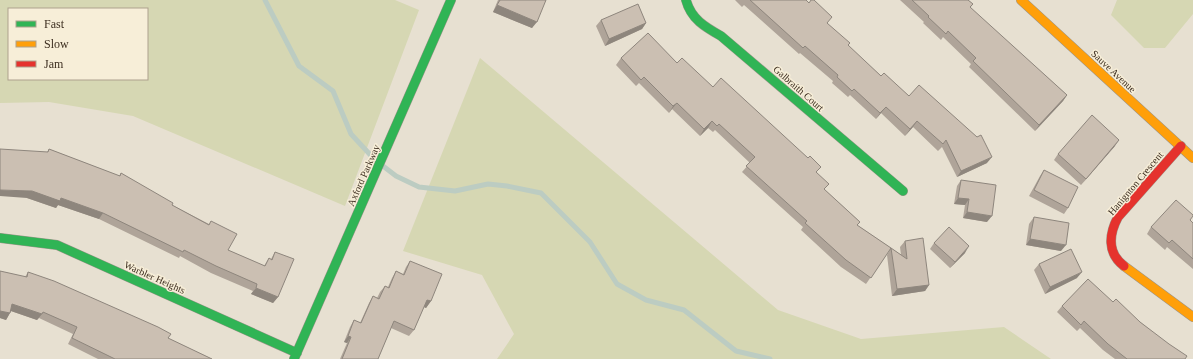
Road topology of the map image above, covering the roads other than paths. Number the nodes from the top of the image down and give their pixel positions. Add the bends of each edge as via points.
1 (452, 0) edge
2 (686, 0) edge
3 (1021, 0) edge
4 (1181, 146) junction
5 (1193, 158) edge
6 (903, 191) dead end
7 (0, 238) edge
8 (1193, 317) edge
9 (295, 356) edge

1 - 9 street, Axford Parkway
2 - 6 street, Galbraith Court via 689,13 699,22 721,36
3 - 4 street, Sauve Avenue
4 - 5 street, Sauve Avenue
4 - 8 street, Hanignton Crescent via 1118,217 1109,239 1112,252 1120,263
7 - 9 street, Warbler Heights via 57,245

